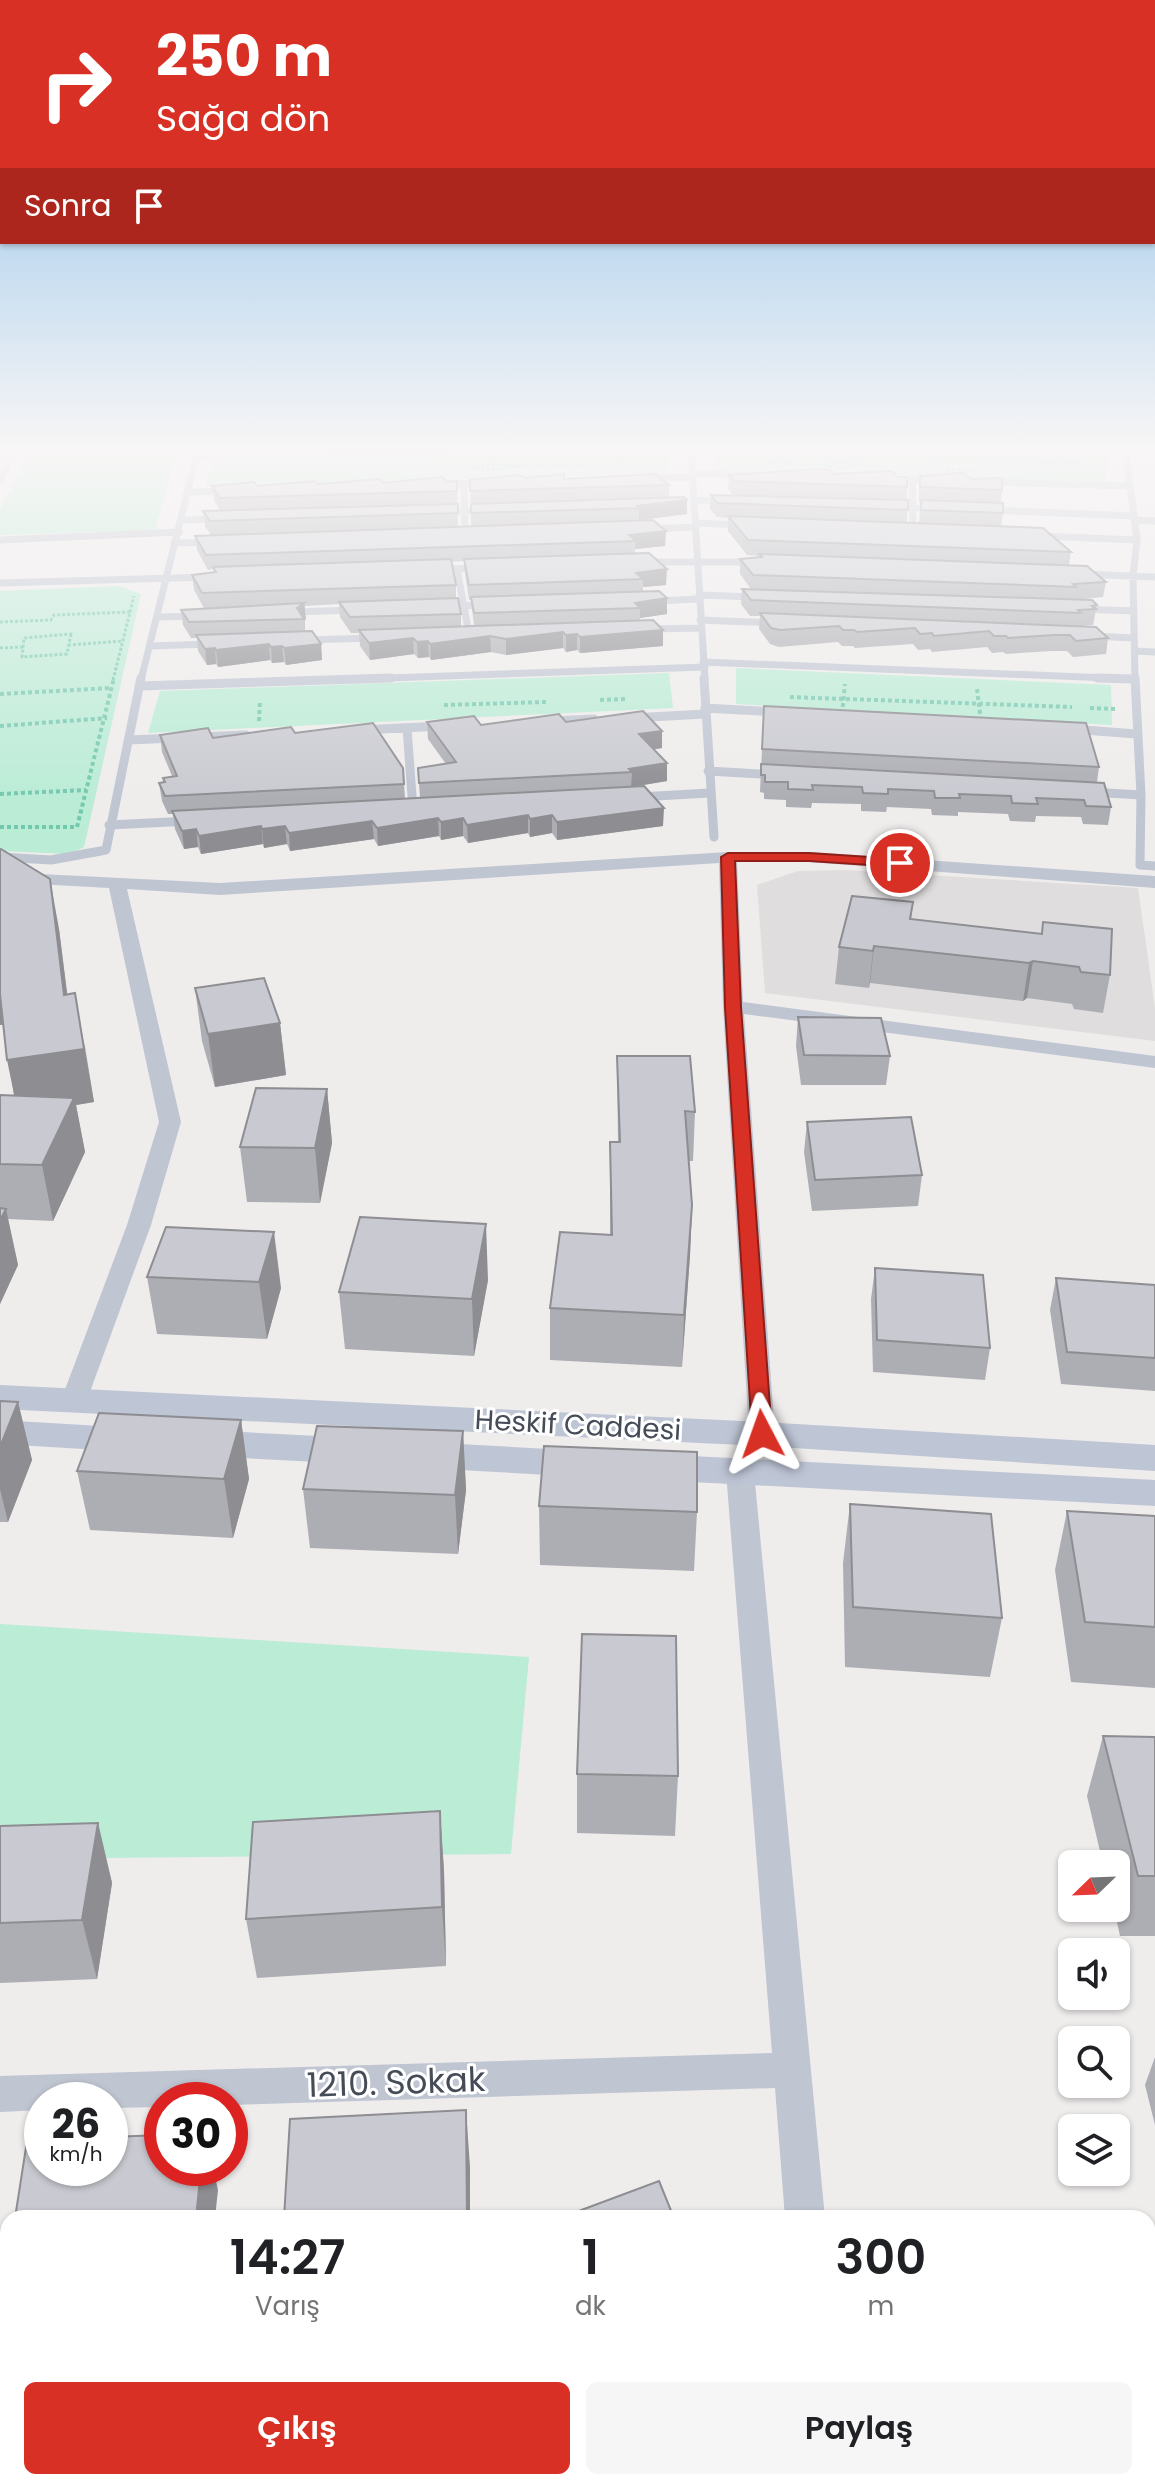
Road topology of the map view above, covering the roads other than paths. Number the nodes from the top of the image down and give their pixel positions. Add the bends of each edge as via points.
1 (167, 569) edge
2 (451, 569) edge
3 (457, 569) edge
4 (698, 569) edge
5 (1134, 569) edge
6 (426, 570) edge
7 (1071, 573) edge
8 (1133, 576) junction
9 (211, 577) edge
10 (1155, 577) edge
11 (165, 578) junction
12 (0, 583) edge
13 (699, 597) junction
14 (761, 597) edge
15 (651, 601) edge
16 (494, 605) edge
17 (463, 606) junction
18 (432, 607) edge
19 (372, 609) edge
20 (1072, 609) edge
21 (1134, 611) junction
22 (280, 613) edge
23 (204, 616) edge
24 (158, 617) junction
25 (778, 623) edge
26 (701, 624) junction
27 (639, 629) edge
28 (469, 634) junction
29 (484, 634) edge
30 (453, 635) edge
31 (1086, 636) edge
32 (389, 637) edge
33 (1133, 638) junction
34 (294, 641) edge
35 (215, 643) edge
36 (151, 646) junction
37 (1135, 651) junction
38 (1155, 652) edge
39 (704, 665) junction
40 (1134, 679) junction
41 (139, 686) junction
42 (705, 711) junction
43 (781, 712) edge
44 (626, 718) edge
45 (611, 719) edge
46 (548, 721) edge
47 (458, 725) edge
48 (407, 728) junction
49 (1058, 728) edge
50 (348, 730) edge
51 (259, 734) edge
52 (1136, 734) junction
53 (129, 740) junction
54 (708, 771) junction
55 (785, 775) edge
56 (1079, 792) edge
57 (709, 793) junction
58 (1141, 795) junction
59 (631, 797) edge
60 (428, 808) edge
61 (413, 809) junction
62 (398, 810) edge
63 (200, 820) edge
64 (109, 825) junction
65 (714, 837) dead end
66 (0, 857) edge
67 (728, 857) junction
68 (1155, 866) edge
69 (0, 877) edge
70 (1155, 882) edge
71 (117, 885) junction
72 (733, 1007) junction
73 (1155, 1062) edge
74 (0, 1397) edge
75 (74, 1400) junction
76 (0, 1432) edge
77 (762, 1434) junction
78 (1155, 1458) edge
79 (740, 1472) junction
80 (1155, 1493) edge
81 (793, 2070) junction
82 (0, 2094) edge
83 (804, 2210) edge

1 - 11 lane
2 - 6 lane
3 - 17 lane
4 - 13 lane
5 - 8 lane
7 - 8 lane
8 - 10 lane
8 - 21 lane
9 - 11 lane
11 - 12 lane
11 - 24 lane
13 - 14 lane
13 - 15 lane
13 - 26 lane
16 - 17 lane
17 - 18 lane
17 - 28 lane
19 - 22 lane
20 - 21 lane
21 - 33 lane
23 - 24 lane
24 - 36 lane
25 - 26 lane
26 - 27 lane
26 - 39 lane
28 - 29 lane
28 - 30 lane
31 - 33 lane
32 - 34 lane
33 - 37 lane
35 - 36 lane
36 - 41 lane
37 - 38 lane
37 - 40 lane
39 - 40 lane
39 - 41 lane
39 - 42 lane
40 - 52 lane
41 - 53 lane
42 - 43 lane
42 - 44 lane
42 - 54 lane
45 - 46 lane
47 - 48 lane
48 - 50 lane
48 - 61 lane
49 - 52 lane
51 - 53 lane
52 - 58 lane
53 - 64 lane
54 - 55 lane
54 - 57 lane
56 - 58 lane
57 - 59 lane
57 - 65 lane
58 - 68 lane via 1140,865
60 - 61 lane
61 - 62 lane
63 - 64 lane
64 - 66 lane via 106,850 51,860
67 - 70 street via 809,857
67 - 71 street via 220,889
67 - 72 street
69 - 71 street
71 - 75 street via 170,1122 139,1225
72 - 73 street
72 - 77 street
74 - 75 main road, Heskif Caddesi
75 - 77 main road, Heskif Caddesi
76 - 79 main road
77 - 78 main road, Heskif Caddesi
79 - 80 main road
79 - 81 street
81 - 82 street, 1210. Sokak
81 - 83 street

